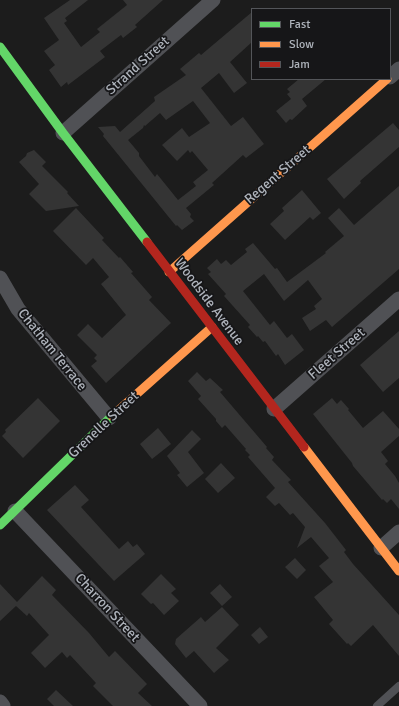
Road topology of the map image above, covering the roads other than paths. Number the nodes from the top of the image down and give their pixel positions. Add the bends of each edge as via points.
1 (213, 0) edge
2 (0, 47) edge
3 (399, 69) edge
4 (391, 76) edge
5 (386, 80) edge
6 (63, 133) junction
7 (169, 272) junction
8 (0, 278) edge
9 (399, 300) edge
10 (212, 327) junction
11 (274, 409) junction
12 (109, 418) junction
13 (15, 510) junction
14 (0, 525) edge
15 (399, 532) edge
16 (381, 548) junction
17 (399, 571) edge
18 (399, 686) edge
19 (0, 702) edge
20 (3, 706) edge
21 (200, 706) edge
22 (377, 706) edge

1 - 6 street, Strand Street
2 - 6 street, Woodside Avenue
3 - 4 street
5 - 7 street, Regent Street
6 - 7 street, Woodside Avenue
7 - 10 street, Woodside Avenue
8 - 12 street, Chatham Terrace via 18,309
9 - 11 street, Fleet Street
10 - 11 street, Woodside Avenue
10 - 12 street, Grenelle Street
11 - 16 street, Woodside Avenue
12 - 13 street, Grenelle Street
13 - 14 street, Grenelle Street
13 - 21 street, Charron Street
15 - 16 street
16 - 17 street, Woodside Avenue
18 - 22 lane
19 - 20 street

